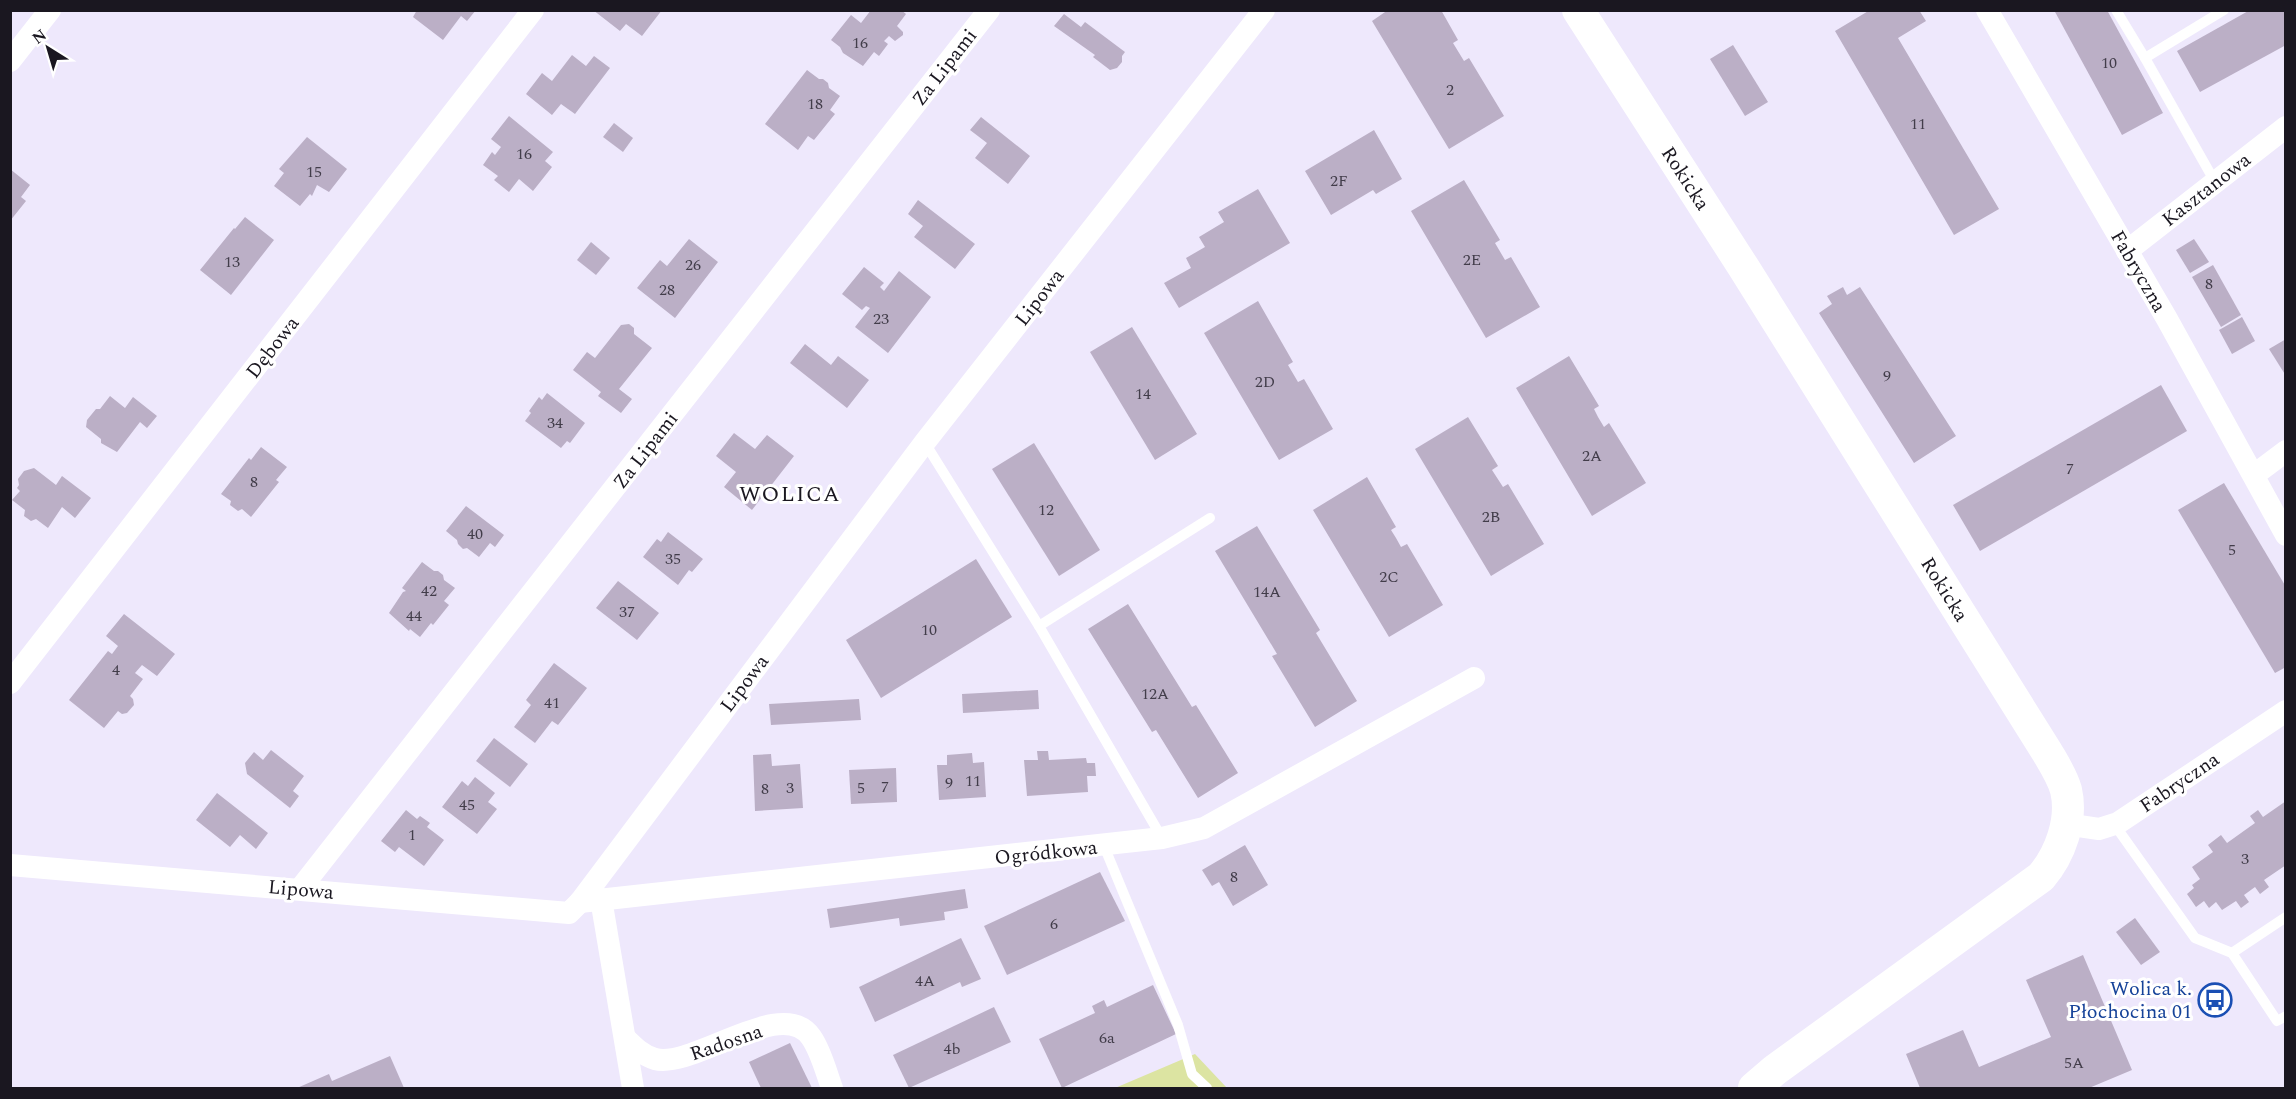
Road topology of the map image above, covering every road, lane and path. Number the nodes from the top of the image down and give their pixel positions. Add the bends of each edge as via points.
1 (50, 10) edge
2 (533, 10) edge
3 (989, 10) edge
4 (1264, 10) edge
5 (1578, 10) edge
6 (1987, 10) edge
7 (2116, 10) edge
8 (2224, 10) edge
9 (2145, 58) junction
10 (10, 61) edge
11 (2286, 127) edge
12 (2215, 182) junction
13 (2127, 251) junction
14 (925, 442) junction
15 (2286, 452) edge
16 (2254, 475) junction
17 (1210, 518) dead end
18 (2286, 535) edge
19 (1039, 626) junction
20 (1474, 678) dead end
21 (10, 683) edge
22 (2286, 711) edge
23 (2065, 824) junction
24 (2114, 824) junction
25 (1162, 838) junction
26 (1104, 846) junction
27 (10, 864) edge
28 (300, 889) junction
29 (591, 901) junction
30 (2286, 917) edge
31 (2232, 953) junction
32 (2286, 1016) edge
33 (625, 1038) junction
34 (633, 1089) edge
35 (832, 1089) edge
36 (1207, 1089) edge
37 (1754, 1089) edge

1 - 10 street
2 - 21 street, Dębowa
3 - 28 street, Za Lipami
4 - 14 street, Lipowa
5 - 23 main road, Rokicka via 2059,772 2066,791
6 - 13 street, Fabryczna
7 - 9 lane
8 - 9 lane
9 - 12 lane
11 - 12 street, Kasztanowa
12 - 13 street, Kasztanowa
13 - 16 street, Fabryczna
14 - 19 lane
14 - 29 street, Lipowa
15 - 16 street
16 - 18 street, Fabryczna
17 - 19 lane
19 - 25 lane
20 - 25 street, Ogródkowa via 1204,828
22 - 24 street, Fabryczna
23 - 24 street, Fabryczna via 2099,829
23 - 37 main road, Rokicka via 2057,854 2041,877
24 - 31 lane via 2195,938
25 - 26 street, Ogródkowa
26 - 29 street, Ogródkowa
26 - 36 lane via 1178,1025 1192,1074
27 - 28 street, Lipowa
28 - 29 street, Lipowa via 568,913
29 - 33 street
30 - 31 lane
31 - 32 lane via 2277,1021
33 - 34 street
33 - 35 street, Radosna via 640,1053 675,1060 753,1030 779,1024 799,1027 811,1036

